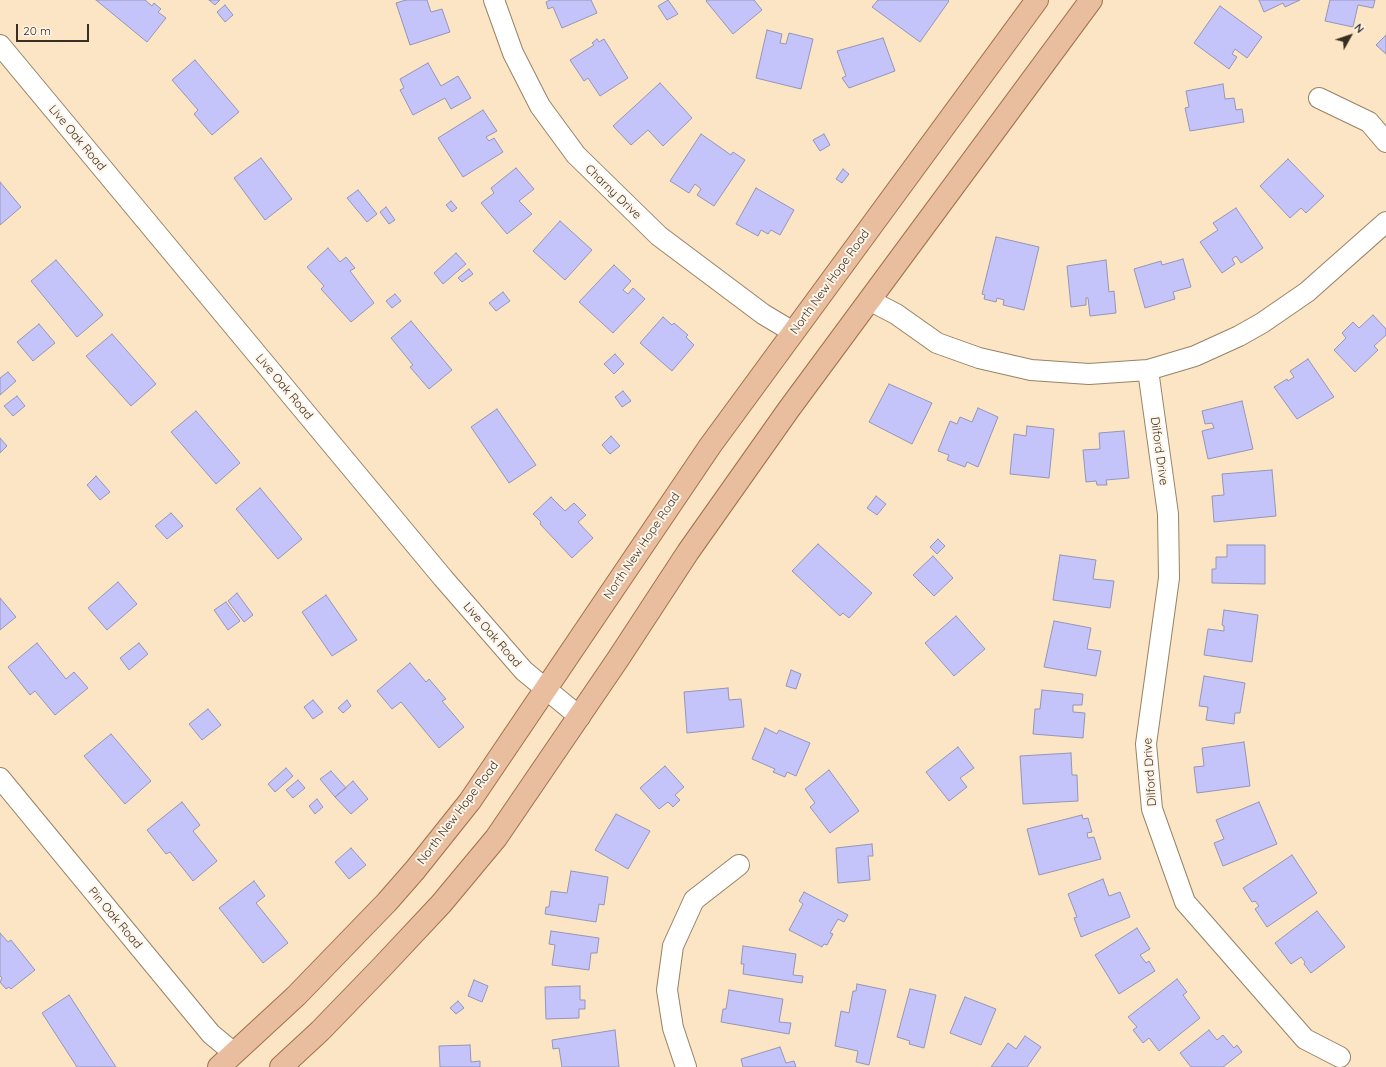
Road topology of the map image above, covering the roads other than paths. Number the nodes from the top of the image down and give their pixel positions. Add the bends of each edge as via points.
1 (494, 0) edge
2 (1037, 0) edge
3 (1091, 0) edge
4 (0, 46) edge
5 (1319, 98) dead end
6 (1386, 142) edge
7 (1386, 222) edge
8 (869, 300) junction
9 (793, 332) junction
10 (1148, 370) junction
11 (545, 691) junction
12 (580, 717) junction
13 (0, 778) edge
14 (739, 865) dead end
15 (1340, 1057) dead end
16 (227, 1060) edge
17 (281, 1067) edge
18 (686, 1067) edge

1 - 9 street, Charny Drive via 513,53 540,106 576,155 659,236 763,314
2 - 9 main road, North New Hope Road
3 - 8 main road
4 - 11 street, Live Oak Road via 443,578 524,671
5 - 6 street via 1369,122
7 - 10 street via 1307,292 1262,323 1195,356
8 - 10 street via 896,314 937,343 979,358 1038,370 1090,374
8 - 12 main road via 788,409 688,552
9 - 11 main road, North New Hope Road via 710,446
10 - 15 street, Dilford Drive via 1168,514 1169,578 1146,744 1152,809 1185,902 1305,1039
11 - 12 street, Live Oak Road
11 - 16 main road, North New Hope Road via 470,801 415,870 322,970
12 - 17 main road via 496,838 441,904 326,1025
13 - 16 street, Pin Oak Road via 211,1034
14 - 18 street via 694,900 673,946 667,990 673,1028

